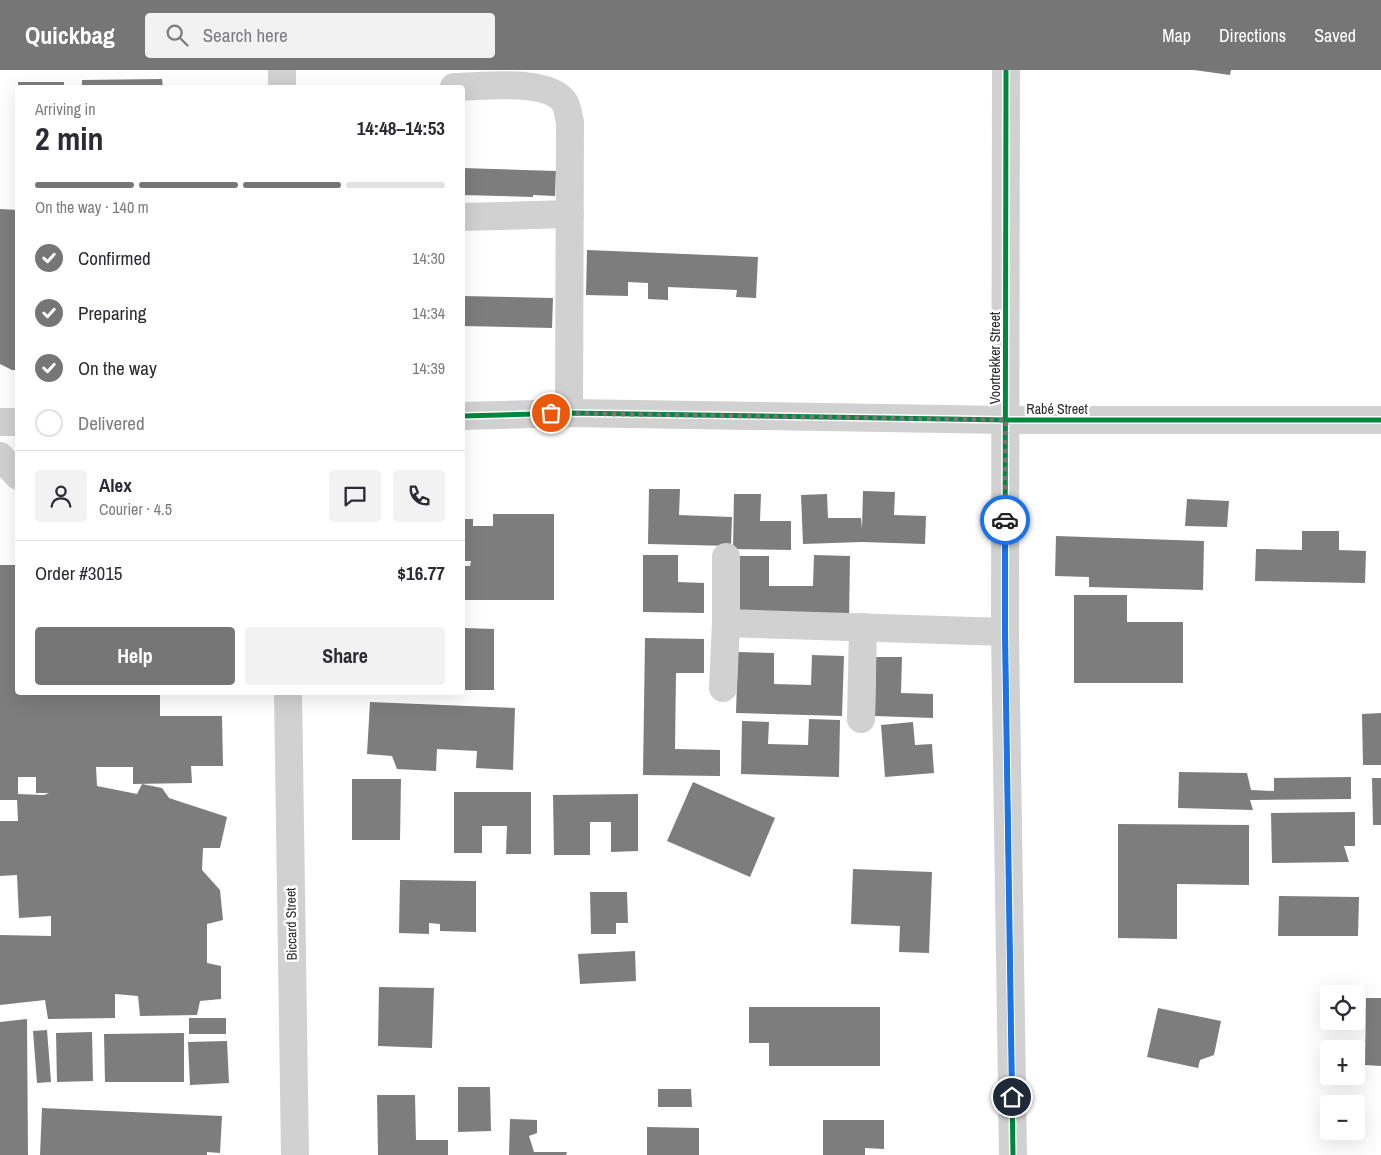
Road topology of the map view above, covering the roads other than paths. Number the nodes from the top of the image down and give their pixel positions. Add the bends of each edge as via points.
1 (282, 70) edge
2 (1006, 70) edge
3 (282, 85) edge
4 (465, 87) edge
5 (570, 214) junction
6 (465, 217) edge
7 (569, 413) junction
8 (465, 416) edge
9 (1006, 420) junction
10 (1381, 420) edge
11 (0, 422) edge
12 (15, 422) edge
13 (0, 456) edge
14 (15, 473) edge
15 (726, 557) dead end
16 (726, 623) junction
17 (863, 627) junction
18 (1005, 632) junction
19 (723, 688) dead end
20 (288, 695) edge
21 (861, 719) dead end
22 (295, 1155) edge
23 (1013, 1155) edge

1 - 3 street
2 - 9 street, Voortrekker Street
4 - 5 street via 523,85 554,92 565,103 570,122
5 - 6 street
5 - 7 street
7 - 8 street, Rabé Street
7 - 9 street, Rabé Street
9 - 10 street, Rabé Street
9 - 18 street, Voortrekker Street
11 - 12 street
13 - 14 street
15 - 16 street
16 - 17 street
16 - 19 street
17 - 18 street
17 - 21 street
18 - 23 street, Voortrekker Street
20 - 22 street, Biccard Street

